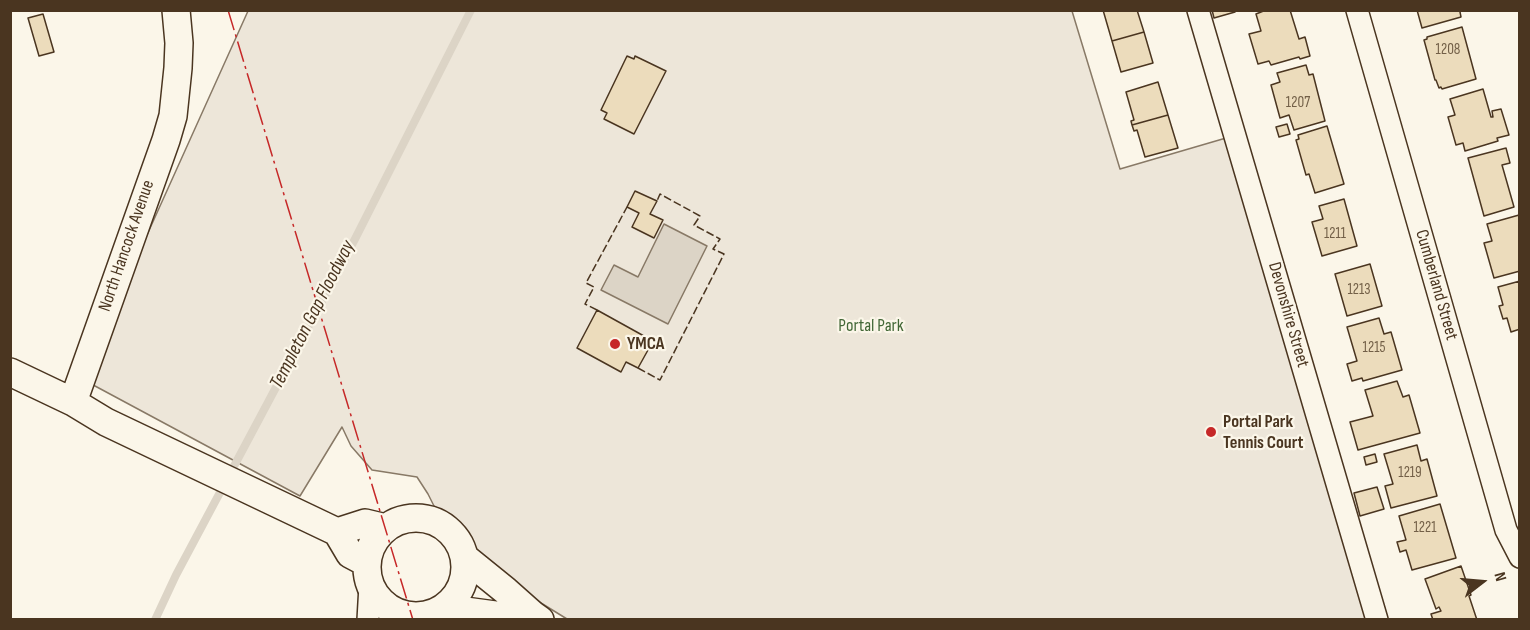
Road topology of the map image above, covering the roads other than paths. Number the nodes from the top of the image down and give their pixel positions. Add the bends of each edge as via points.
1 (176, 10) edge
2 (1198, 10) edge
3 (1357, 10) edge
4 (10, 372) edge
5 (73, 402) junction
6 (386, 528) junction
7 (337, 532) junction
8 (464, 557) junction
9 (1520, 557) edge
10 (369, 574) junction
11 (430, 614) edge
12 (536, 617) edge
13 (368, 620) edge
14 (1377, 620) edge

1 - 5 street, North Hancock Avenue via 179,44 173,116
2 - 14 street, Devonshire Street
3 - 9 street, Cumberland Street via 1506,530
4 - 5 street
5 - 7 street via 106,423
6 - 7 street via 365,523
6 - 8 street via 406,519 429,519 448,529
6 - 10 street via 370,549
7 - 10 street
8 - 11 street via 462,586 454,598
8 - 12 street
10 - 11 street via 377,597 387,606 412,616
10 - 13 street
11 - 12 street

